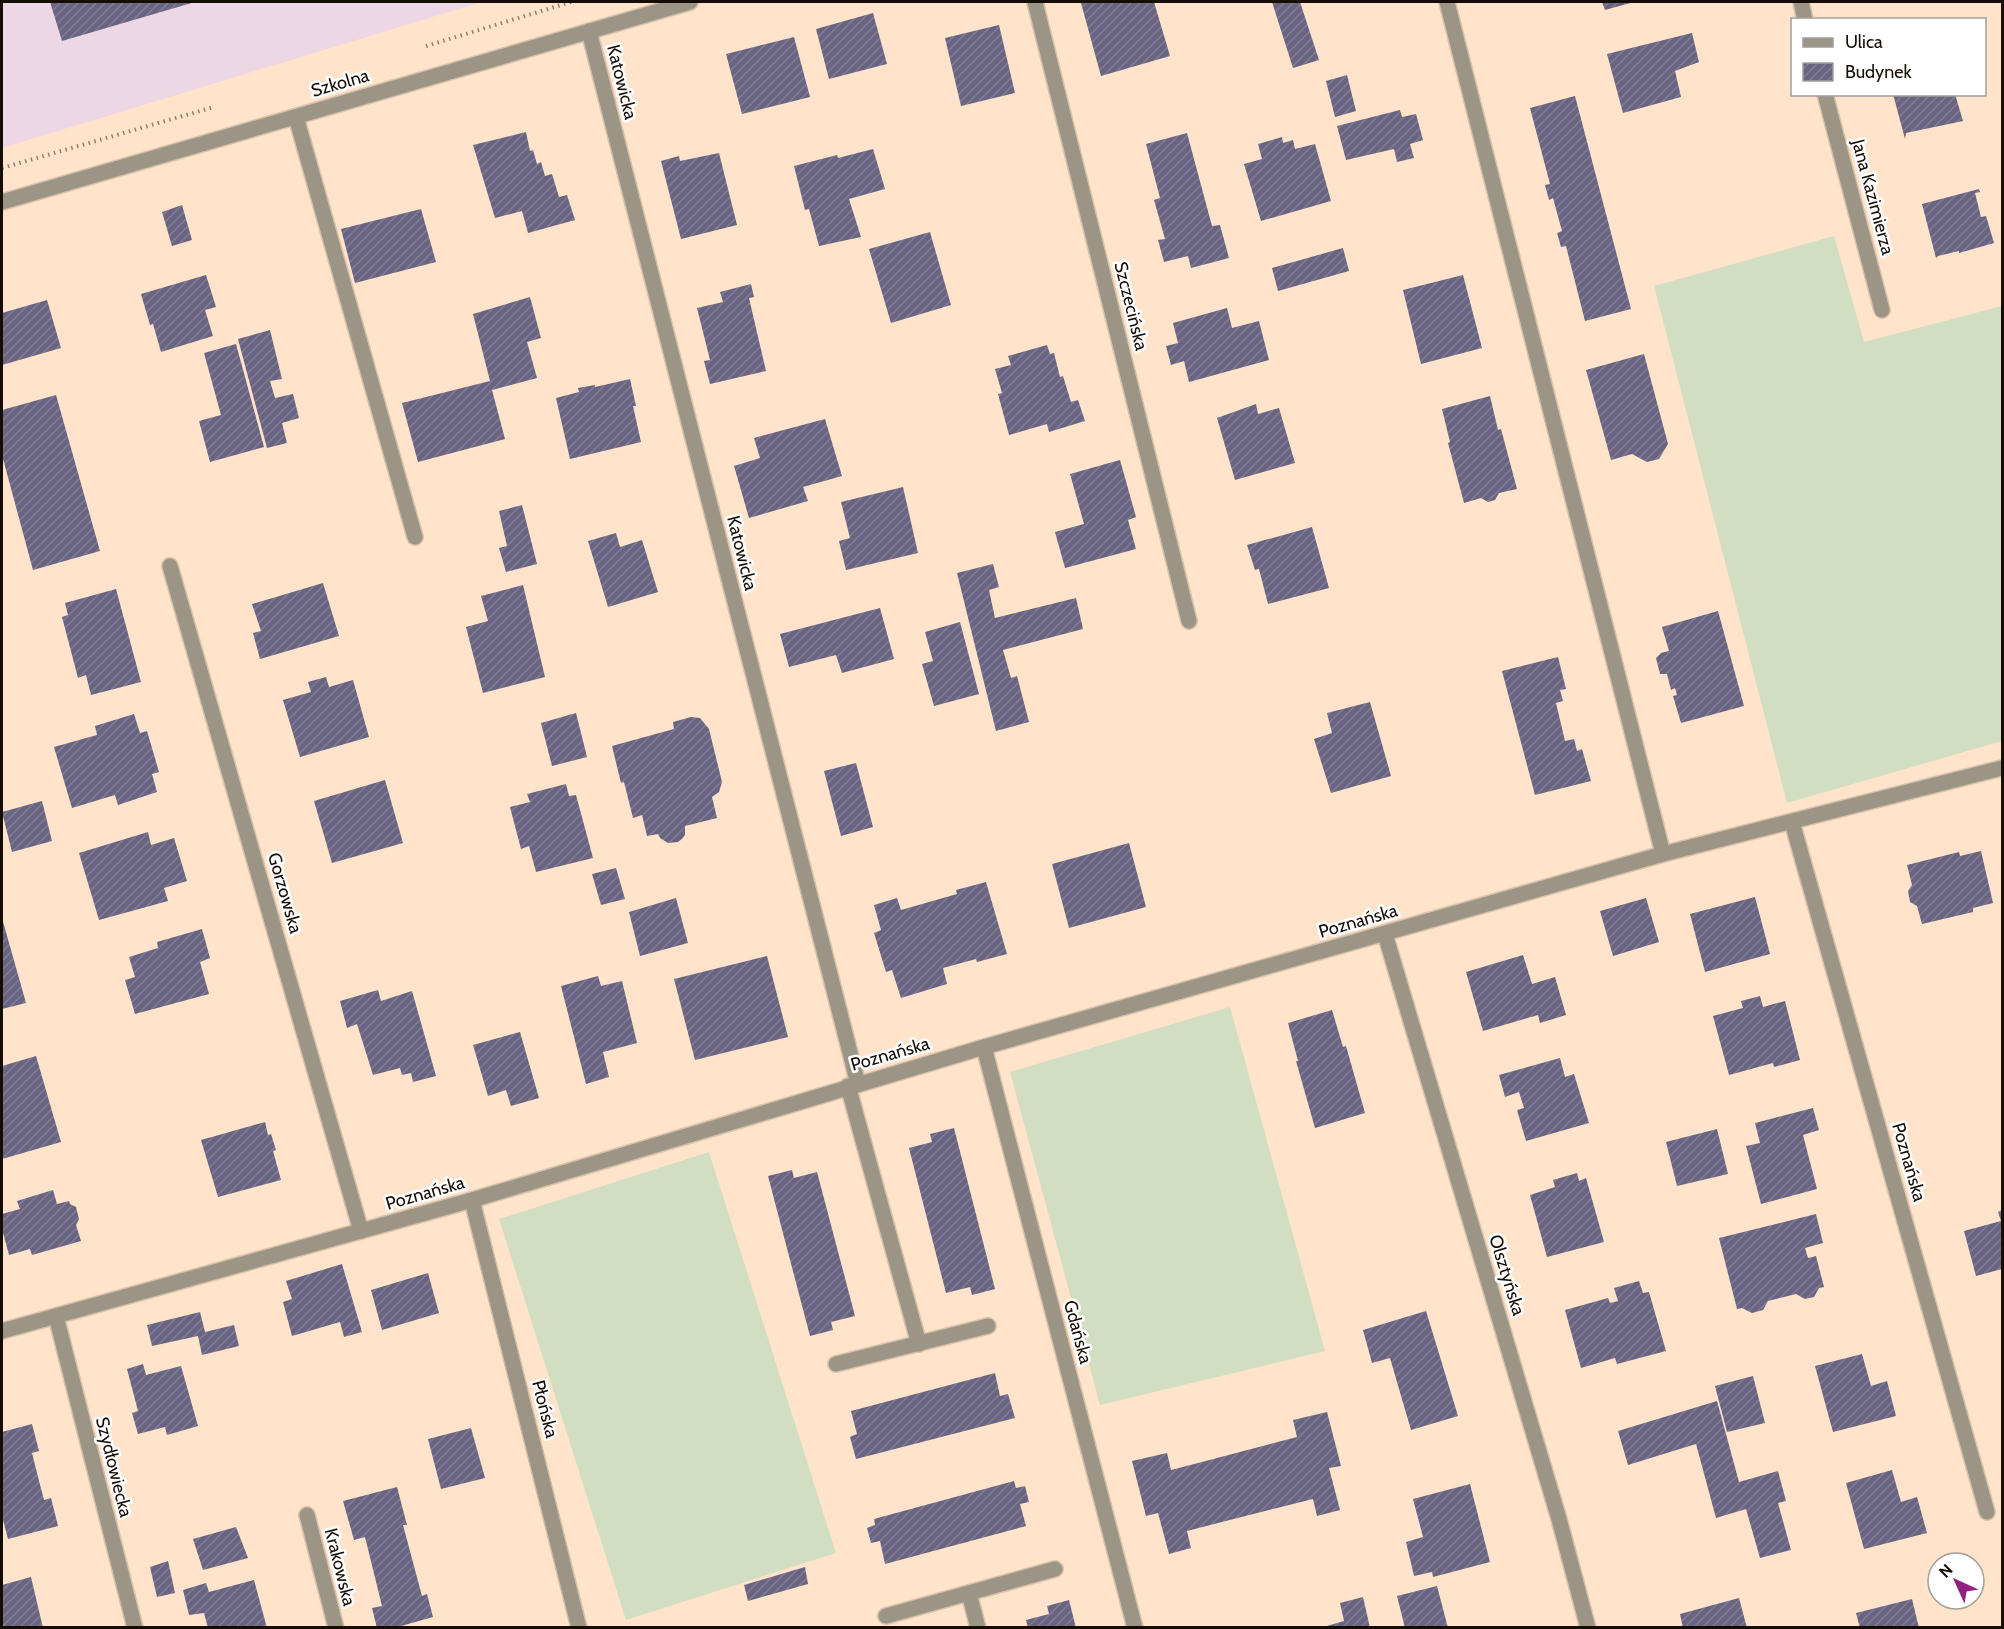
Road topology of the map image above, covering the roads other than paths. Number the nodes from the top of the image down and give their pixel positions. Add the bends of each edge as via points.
1 (690, 2) edge
2 (1035, 2) edge
3 (1447, 2) edge
4 (1801, 2) edge
5 (1805, 18) edge
6 (589, 31) junction
7 (1826, 96) edge
8 (296, 117) junction
9 (2, 202) edge
10 (1882, 310) dead end
11 (415, 537) dead end
12 (170, 566) dead end
13 (1190, 621) dead end
14 (2002, 768) edge
15 (1792, 822) junction
16 (1663, 854) junction
17 (1385, 934) junction
18 (984, 1047) junction
19 (853, 1085) junction
20 (472, 1200) junction
21 (362, 1231) junction
22 (56, 1316) junction
23 (988, 1326) dead end
24 (2, 1331) edge
25 (918, 1344) junction
26 (836, 1364) dead end
27 (1987, 1512) dead end
28 (307, 1515) dead end
29 (1055, 1569) dead end
30 (969, 1593) junction
31 (886, 1616) dead end
32 (135, 1628) edge
33 (336, 1628) edge
34 (579, 1628) edge
35 (978, 1628) edge
36 (1135, 1628) edge
37 (1588, 1628) edge

1 - 6 street, Szkolna
2 - 13 street, Szczecińska
3 - 16 street
4 - 5 street
6 - 8 street, Szkolna
6 - 19 street, Katowicka
7 - 10 street, Jana Kazimierza
8 - 9 street, Szkolna
8 - 11 street
12 - 21 street, Gorzowska
14 - 15 street, Poznańska
15 - 16 street, Poznańska
15 - 27 street, Poznańska
16 - 17 street, Poznańska
17 - 18 street, Poznańska
17 - 37 street, Olsztyńska via 1556,1507
18 - 19 street, Poznańska
18 - 36 street, Gdańska
19 - 20 street, Poznańska
19 - 25 street, Katowicka
20 - 21 street, Poznańska
20 - 34 street, Płońska
21 - 22 street, Poznańska
22 - 24 street, Poznańska
22 - 32 street, Szydłowiecka
23 - 25 street
25 - 26 street
28 - 33 street, Krakowska
29 - 30 street
30 - 31 street
30 - 35 street

